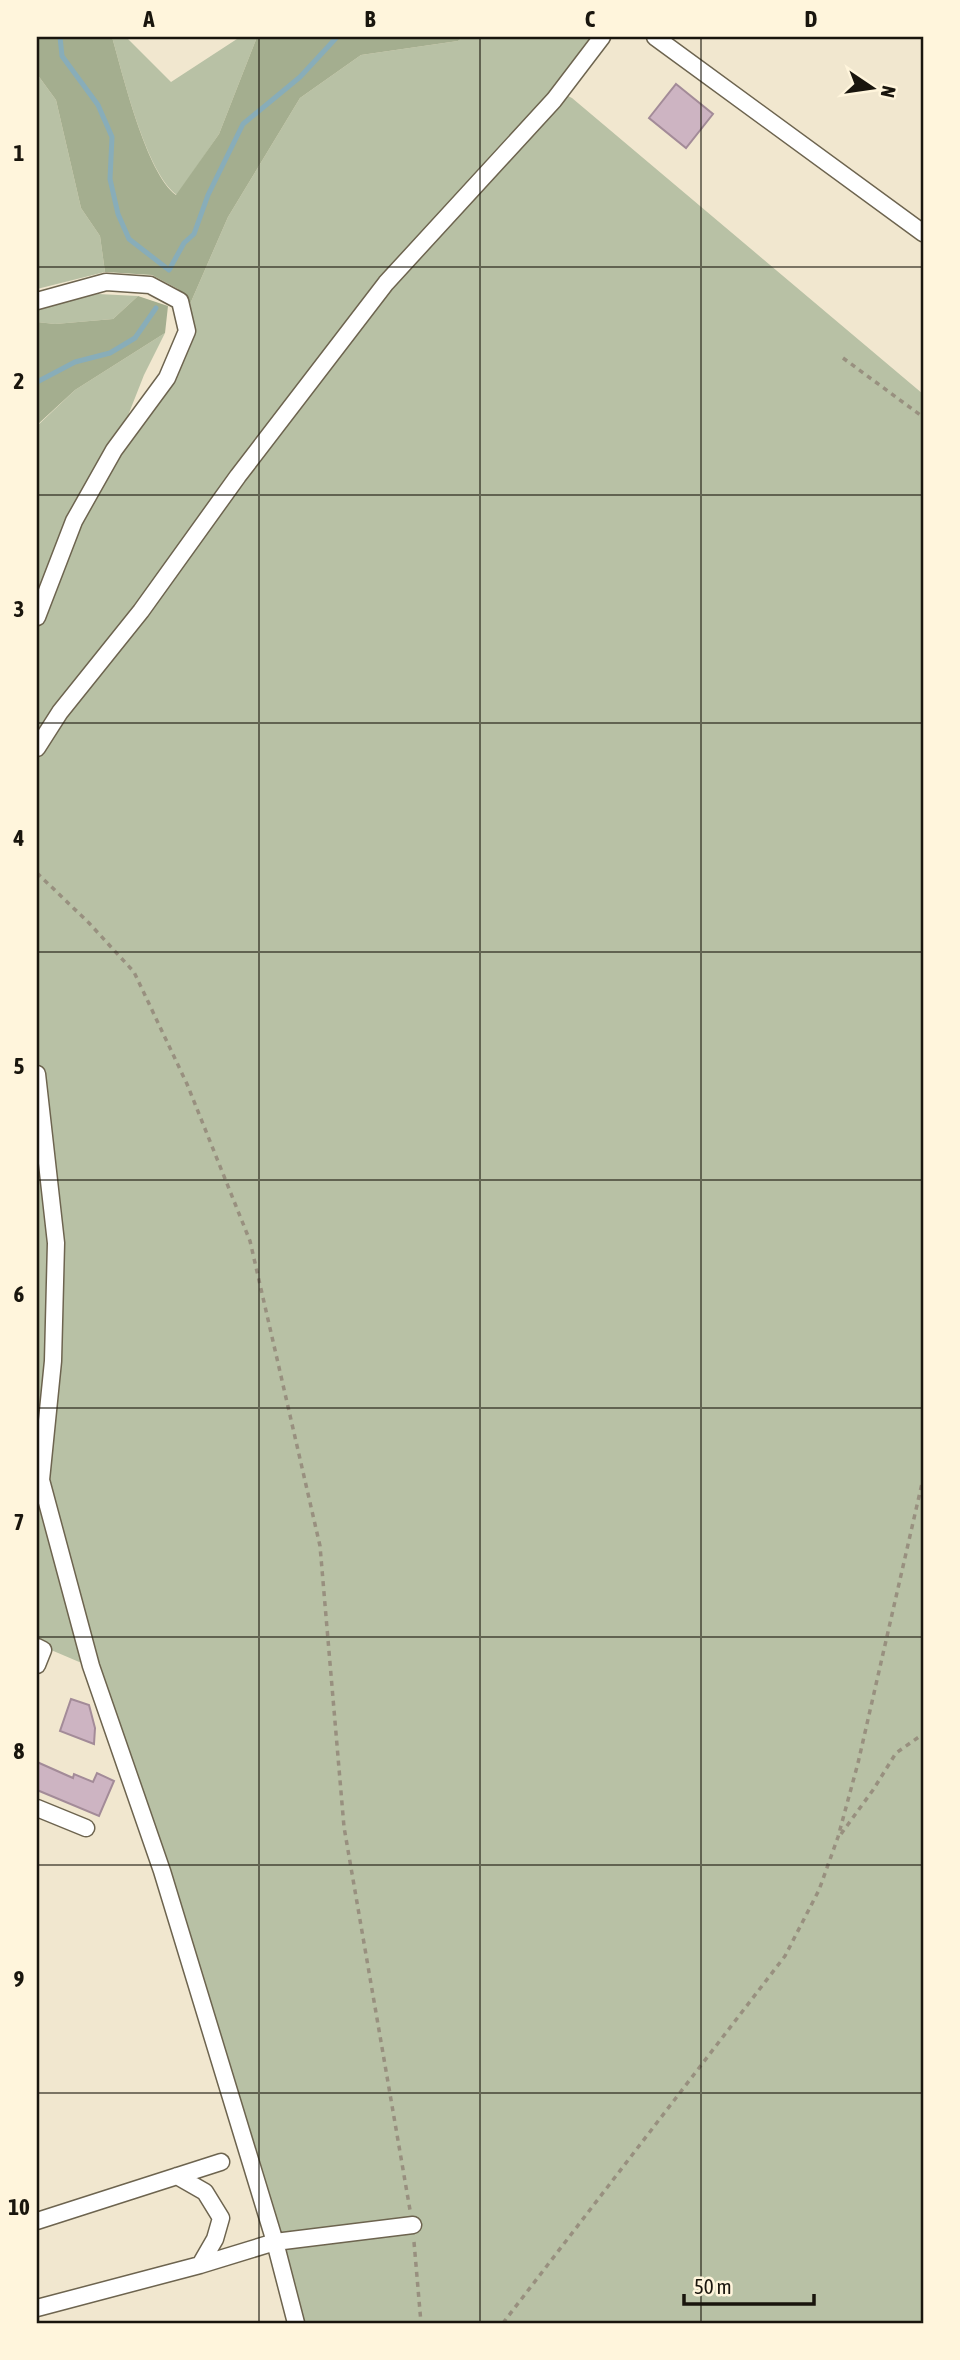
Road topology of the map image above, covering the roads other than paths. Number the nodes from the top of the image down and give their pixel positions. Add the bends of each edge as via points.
1 (602, 37) edge
2 (655, 37) edge
3 (923, 233) edge
4 (37, 301) edge
5 (37, 617) edge
6 (37, 748) edge
7 (37, 1074) edge
8 (37, 1647) edge
9 (37, 1665) edge
10 (37, 1808) edge
11 (86, 1828) dead end
12 (221, 2162) dead end
13 (177, 2176) junction
14 (37, 2221) edge
15 (413, 2225) road end
16 (275, 2242) junction
17 (200, 2265) junction
18 (37, 2308) edge
19 (296, 2323) edge

1 - 6 street via 554,100 386,283
2 - 3 street
4 - 5 street via 106,282 150,285 180,301 187,331 167,378 114,450 74,521
7 - 16 street via 56,1243 52,1362 41,1480 91,1667 162,1871
8 - 9 street via 43,1650
10 - 11 street
12 - 13 street
13 - 14 street
13 - 17 street via 205,2192 221,2218
15 - 16 street
16 - 17 street
16 - 19 street
17 - 18 street

